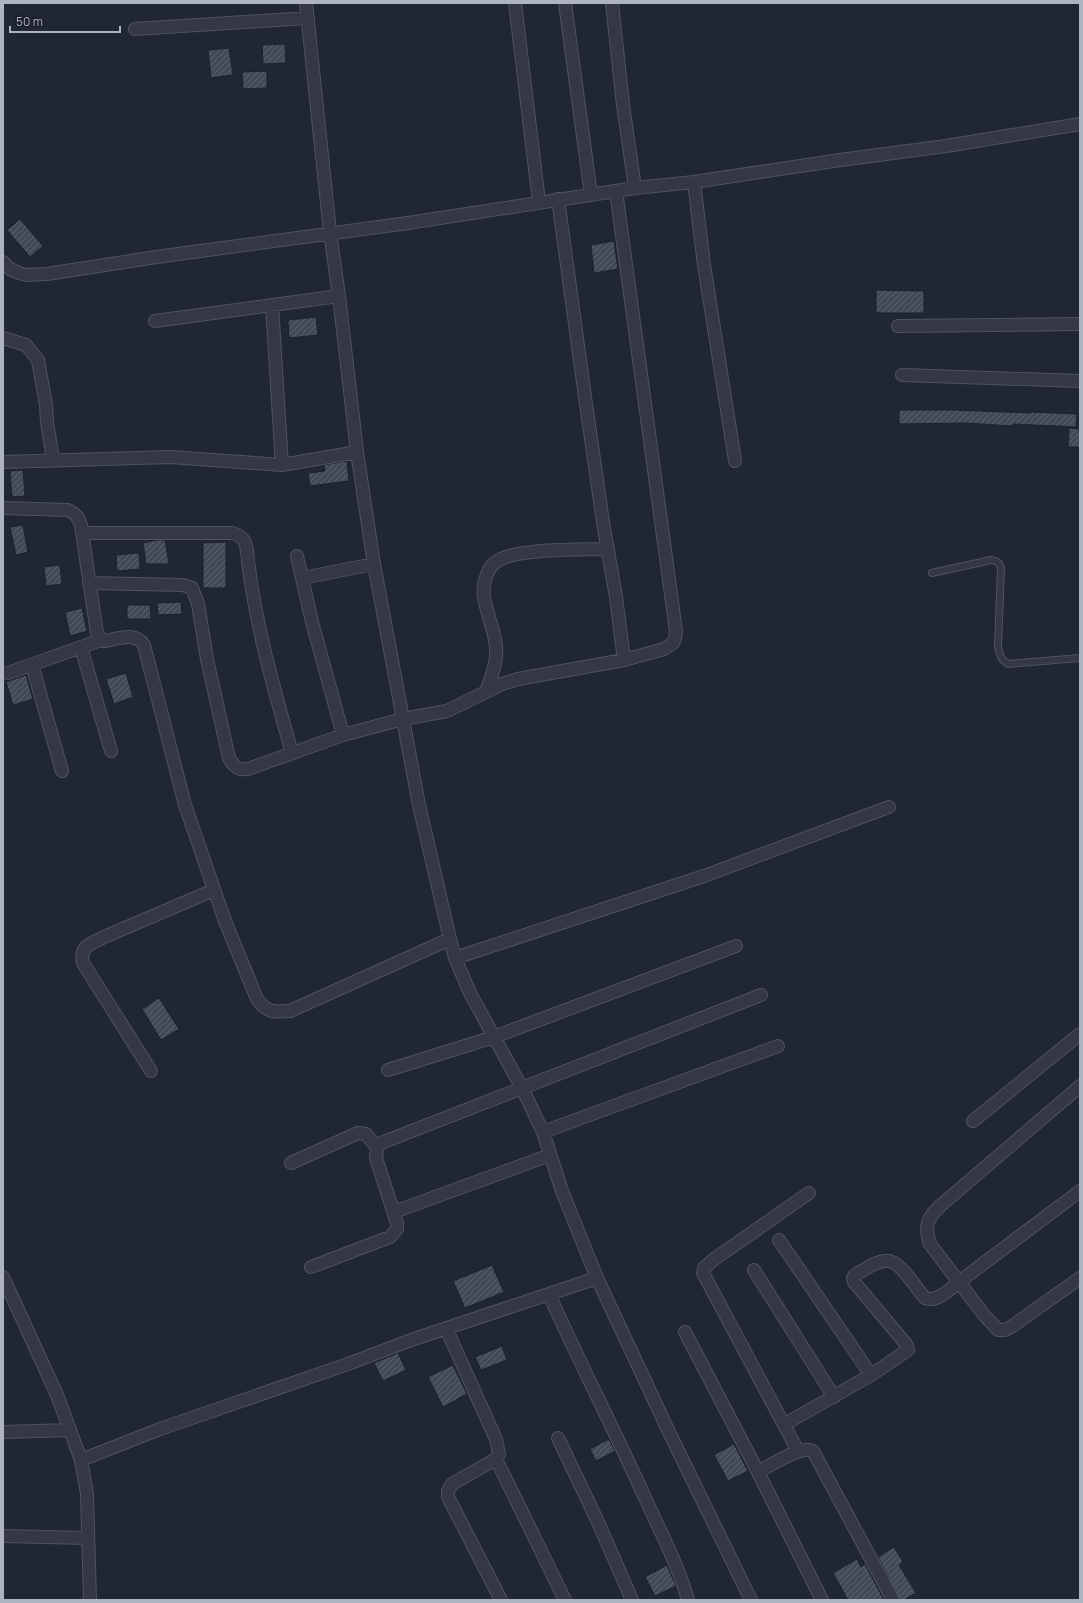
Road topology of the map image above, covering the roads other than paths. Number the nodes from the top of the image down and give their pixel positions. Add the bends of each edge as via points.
1 (306, 3) edge
2 (515, 3) edge
3 (565, 3) edge
4 (612, 3) edge
5 (308, 18) junction
6 (135, 29) dead end
7 (1080, 124) edge
8 (694, 182) junction
9 (634, 188) junction
10 (616, 191) junction
11 (591, 195) junction
12 (558, 199) junction
13 (539, 202) junction
14 (330, 232) junction
15 (3, 262) edge
16 (339, 296) junction
17 (272, 305) junction
18 (155, 321) dead end
19 (1080, 324) edge
20 (898, 326) dead end
21 (3, 338) edge
22 (902, 375) dead end
23 (1080, 380) edge
24 (357, 452) junction
25 (53, 460) junction
26 (735, 461) dead end
27 (3, 462) edge
28 (282, 465) junction
29 (3, 508) edge
30 (82, 533) junction
31 (608, 549) junction
32 (297, 556) dead end
33 (374, 564) junction
34 (932, 573) dead end
35 (302, 578) junction
36 (89, 583) junction
37 (100, 640) junction
38 (81, 647) junction
39 (1080, 658) edge
40 (624, 660) junction
41 (32, 665) junction
42 (8, 673) dead end
43 (486, 692) junction
44 (403, 719) junction
45 (343, 735) junction
46 (111, 751) dead end
47 (292, 753) junction
48 (62, 771) dead end
49 (889, 807) dead end
50 (214, 890) junction
51 (450, 938) junction
52 (736, 946) dead end
53 (455, 958) junction
54 (762, 995) dead end
55 (1080, 1034) edge
56 (494, 1036) junction
57 (778, 1046) dead end
58 (388, 1070) dead end
59 (150, 1071) dead end
60 (1080, 1086) edge
61 (522, 1088) junction
62 (973, 1121) dead end
63 (543, 1132) junction
64 (377, 1148) junction
65 (550, 1155) junction
66 (291, 1162) dead end
67 (1080, 1191) edge
68 (809, 1193) dead end
69 (394, 1212) junction
70 (779, 1240) dead end
71 (311, 1267) dead end
72 (754, 1270) dead end
73 (3, 1277) edge
74 (597, 1278) junction
75 (1080, 1278) edge
76 (959, 1282) junction
77 (549, 1294) junction
78 (446, 1328) junction
79 (685, 1332) dead end
80 (871, 1375) junction
81 (834, 1397) junction
82 (784, 1424) junction
83 (70, 1430) junction
84 (3, 1432) edge
85 (558, 1438) dead end
86 (798, 1451) junction
87 (496, 1459) junction
88 (81, 1460) junction
89 (758, 1472) junction
90 (3, 1536) edge
91 (88, 1538) junction
92 (90, 1600) edge
93 (501, 1600) edge
94 (565, 1600) edge
95 (632, 1600) edge
96 (688, 1600) edge
97 (751, 1600) edge
98 (822, 1600) edge
99 (893, 1600) edge

1 - 5 street
2 - 13 street
3 - 11 street
4 - 9 street
5 - 6 street
5 - 14 street
7 - 8 street
8 - 9 street
8 - 26 street via 704,265
9 - 10 street
10 - 11 street
10 - 40 street via 676,631 675,639 669,647
11 - 12 street
12 - 13 street
12 - 31 street
13 - 14 street via 408,223
14 - 15 street via 47,274 19,273
14 - 16 street
16 - 17 street
16 - 24 street
17 - 18 street
17 - 28 street
19 - 20 street
21 - 25 street via 26,345 38,360
22 - 23 street
24 - 28 street
24 - 33 street
25 - 27 street
25 - 28 street via 171,457
29 - 30 street via 68,510 79,518
30 - 36 street
30 - 47 street via 232,533 239,534 244,539 263,647
31 - 40 street
31 - 43 street via 521,553 498,560 492,567 484,585 484,597 496,657
32 - 35 street
33 - 35 street
33 - 44 street
34 - 39 lane via 996,561 1002,568 998,647 1003,661 1008,664
35 - 45 street
36 - 37 street via 95,629
36 - 47 street via 183,585 192,588 198,604 207,659 232,763 241,770 248,769
37 - 38 street
37 - 50 street via 136,637 144,645 185,805
38 - 41 street
38 - 46 street
40 - 43 street via 518,679
41 - 42 street
41 - 48 street
43 - 44 street via 447,711
44 - 45 street
44 - 51 street via 428,853
45 - 47 street
49 - 53 street via 704,876
50 - 51 street via 257,999 269,1011 290,1011
50 - 59 street via 104,937 83,950 83,963
51 - 53 street
52 - 56 street
53 - 56 street via 470,993
54 - 61 street
55 - 62 street
56 - 58 street
56 - 61 street
57 - 63 street
60 - 76 street via 940,1206 929,1220 926,1235 930,1244
61 - 63 street
61 - 64 street via 389,1139
63 - 65 street
64 - 66 street via 366,1134 358,1133
64 - 69 street via 376,1158
65 - 69 street
65 - 74 street
67 - 76 street
68 - 82 street via 713,1260 704,1268 703,1273
69 - 71 street via 397,1229 390,1237
70 - 80 street
72 - 81 street
73 - 83 street
74 - 77 street
74 - 97 street
75 - 76 street via 1002,1331 984,1315
76 - 80 street via 939,1297 929,1300 892,1261 882,1261 855,1275 854,1282 908,1350
77 - 78 street
77 - 96 street via 627,1457 677,1568
78 - 87 street via 496,1439 499,1454
78 - 88 street via 160,1429
79 - 89 street
80 - 81 street
81 - 82 street
82 - 86 street
83 - 84 street
83 - 88 street
85 - 95 street
86 - 89 street
86 - 99 street via 810,1449 817,1455
87 - 93 street via 452,1484 448,1491 453,1507
87 - 94 street
88 - 91 street via 87,1494
89 - 98 street
90 - 91 street
91 - 92 street

